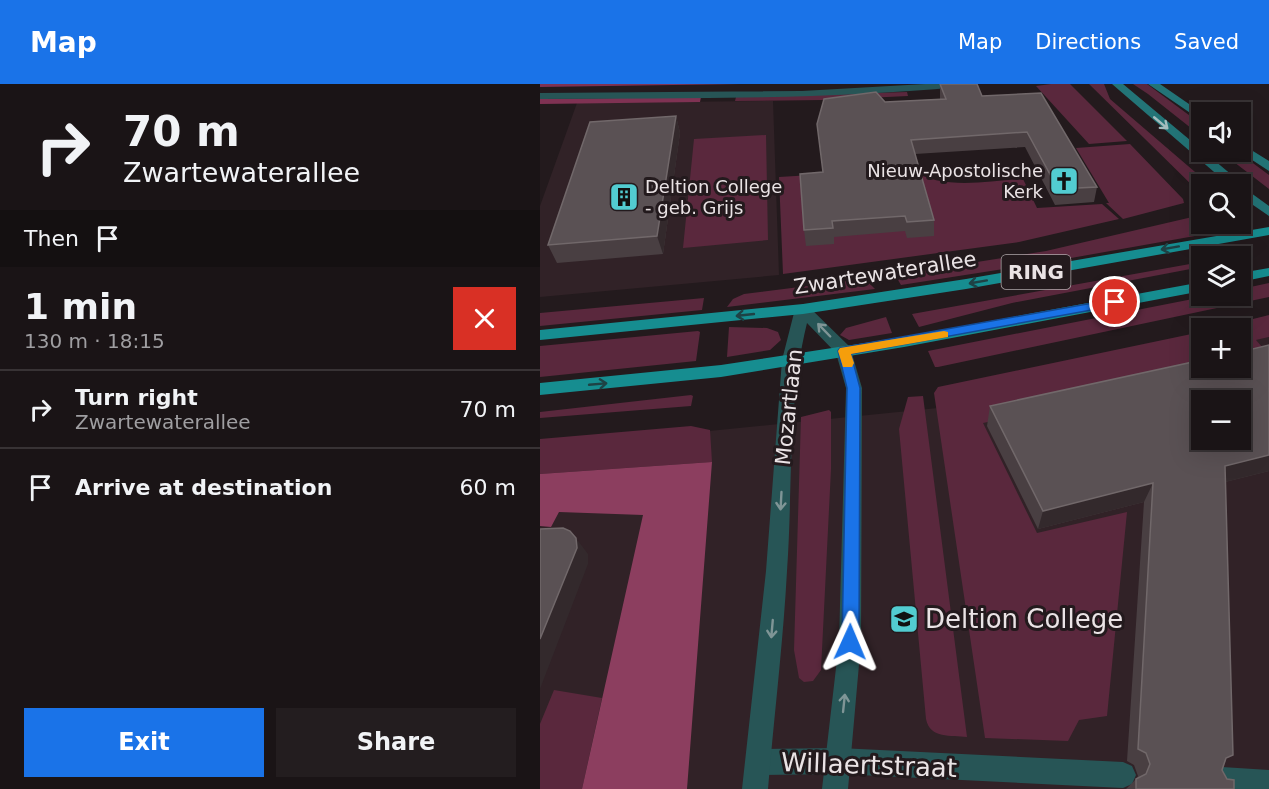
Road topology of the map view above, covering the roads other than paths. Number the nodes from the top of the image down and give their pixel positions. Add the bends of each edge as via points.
1 (959, 84) edge
2 (1117, 84) edge
3 (1153, 84) edge
4 (540, 96) edge
5 (1191, 110) edge
6 (1251, 154) edge
7 (1269, 167) edge
8 (1223, 174) edge
9 (1251, 198) edge
10 (1269, 212) edge
11 (1269, 231) edge
12 (1269, 272) edge
13 (1251, 276) edge
14 (1191, 288) edge
15 (803, 309) junction
16 (540, 335) edge
17 (844, 351) junction
18 (790, 360) junction
19 (540, 389) edge
20 (839, 761) junction
21 (759, 762) junction
22 (1123, 775) dead end
23 (1222, 780) edge
24 (1269, 783) edge
25 (755, 789) edge
26 (835, 789) edge

1 - 4 street via 818,93
2 -> 8 main road
3 - 5 main road
6 - 7 main road
9 - 10 main road
11 -> 15 main road, Zwartewaterallee / RING
12 - 13 main road
14 - 17 main road, RING
15 -> 16 main road, Zwartewaterallee / RING
17 -> 15 street, Mozartlaan
15 - 18 street, Mozartlaan
17 - 18 main road, RING
20 -> 17 street, Mozartlaan via 850,642 854,442 854,388
19 -> 18 main road, RING
18 -> 21 street, Mozartlaan via 777,571
20 - 21 street, Willaertstraat
20 - 22 street, Willaertstraat
20 - 26 street, Mozartlaan
21 - 25 street, Mozartlaan
23 - 24 street

